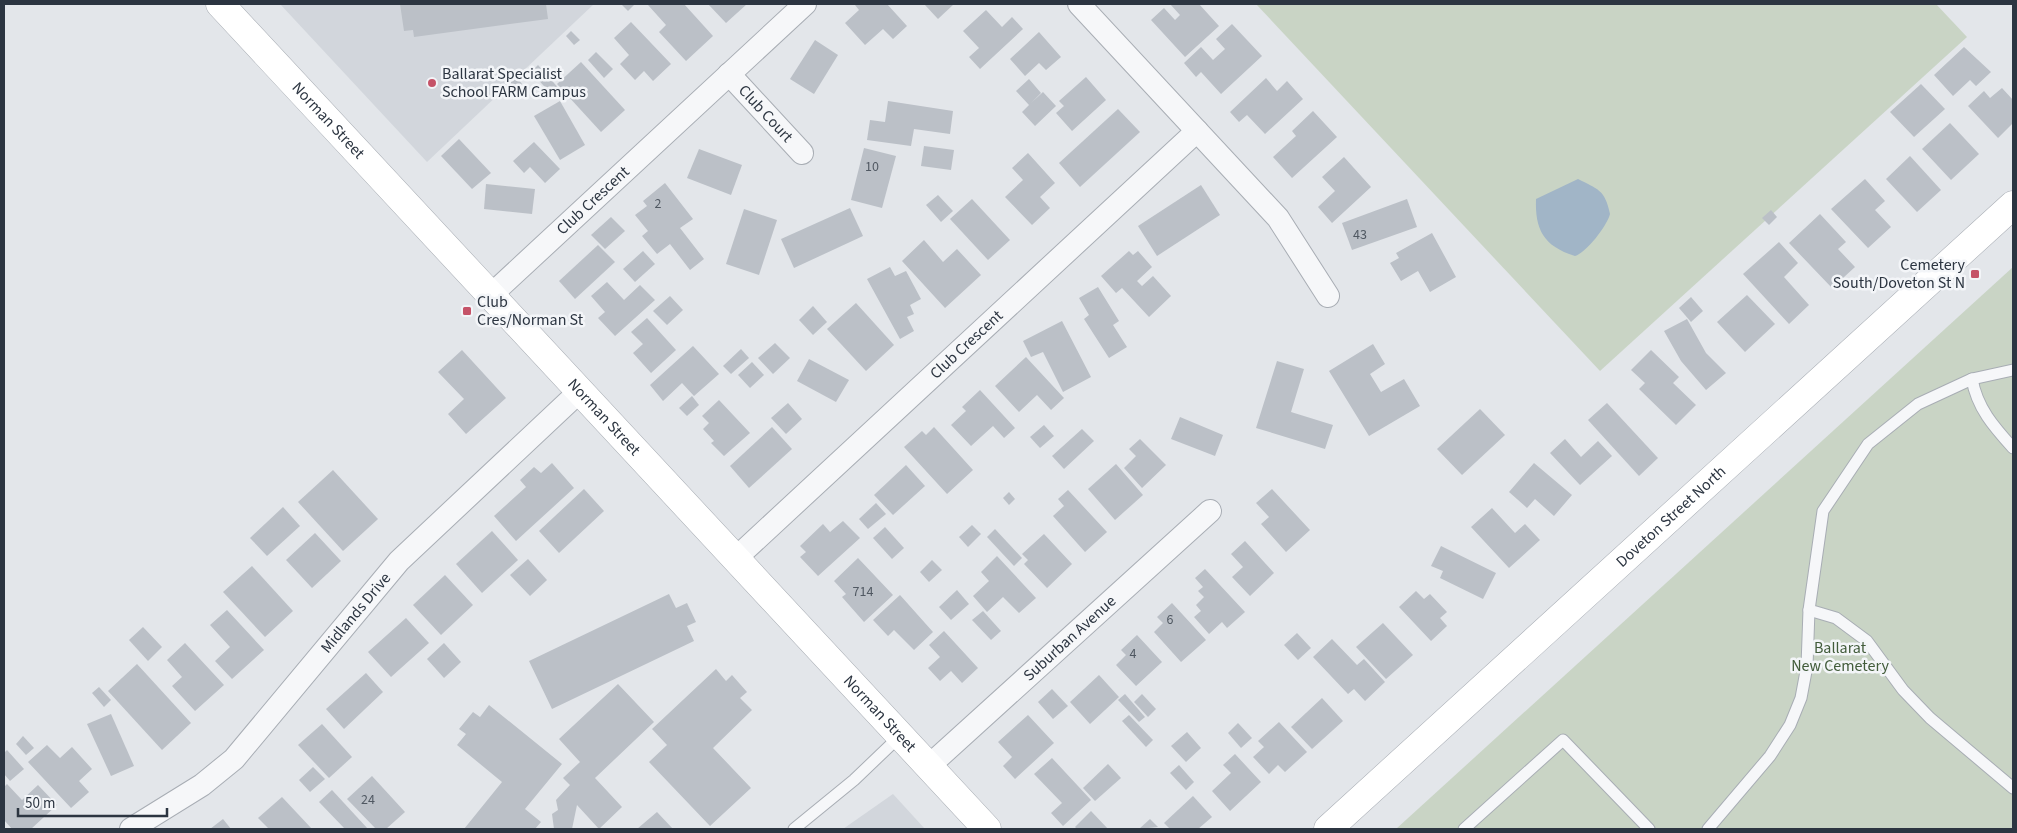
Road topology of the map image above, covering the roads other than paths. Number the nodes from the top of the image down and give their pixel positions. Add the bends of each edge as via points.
1 (220, 4) edge
2 (805, 4) edge
3 (1079, 4) edge
4 (729, 74) junction
5 (1197, 131) junction
6 (802, 153) dead end
7 (2013, 205) edge
8 (491, 295) junction
9 (1328, 296) dead end
10 (2013, 370) edge
11 (1972, 379) junction
12 (580, 391) junction
13 (2013, 448) edge
14 (1210, 510) dead end
15 (736, 558) junction
16 (1809, 610) junction
17 (900, 736) junction
18 (929, 766) junction
19 (2013, 788) edge
20 (131, 829) edge
21 (794, 829) edge
22 (988, 829) edge
23 (1328, 829) edge
24 (1464, 829) edge
25 (1649, 829) edge
26 (1708, 829) edge

1 - 8 main road, Norman Street
2 - 4 street, Club Crescent
3 - 5 street
4 - 6 street, Club Court
4 - 8 street, Club Crescent
5 - 9 street via 1278,218
5 - 15 street, Club Crescent
7 - 23 main road, Doveton Street North
8 - 12 main road, Norman Street
10 - 11 lane
11 - 13 lane via 1976,398 1992,424
11 - 16 lane via 1918,404 1868,444 1823,510
12 - 15 main road, Norman Street
12 - 20 street, Midlands Drive via 399,561 234,759 208,780
14 - 18 street, Suburban Avenue
15 - 17 main road, Norman Street
16 - 19 lane via 1836,618 1867,641 1903,690 1930,718
16 - 26 lane via 1807,666 1801,698 1790,725 1770,756
17 - 18 main road, Norman Street
17 - 21 lane via 854,780
18 - 22 main road, Norman Street
24 - 25 lane via 1563,740

